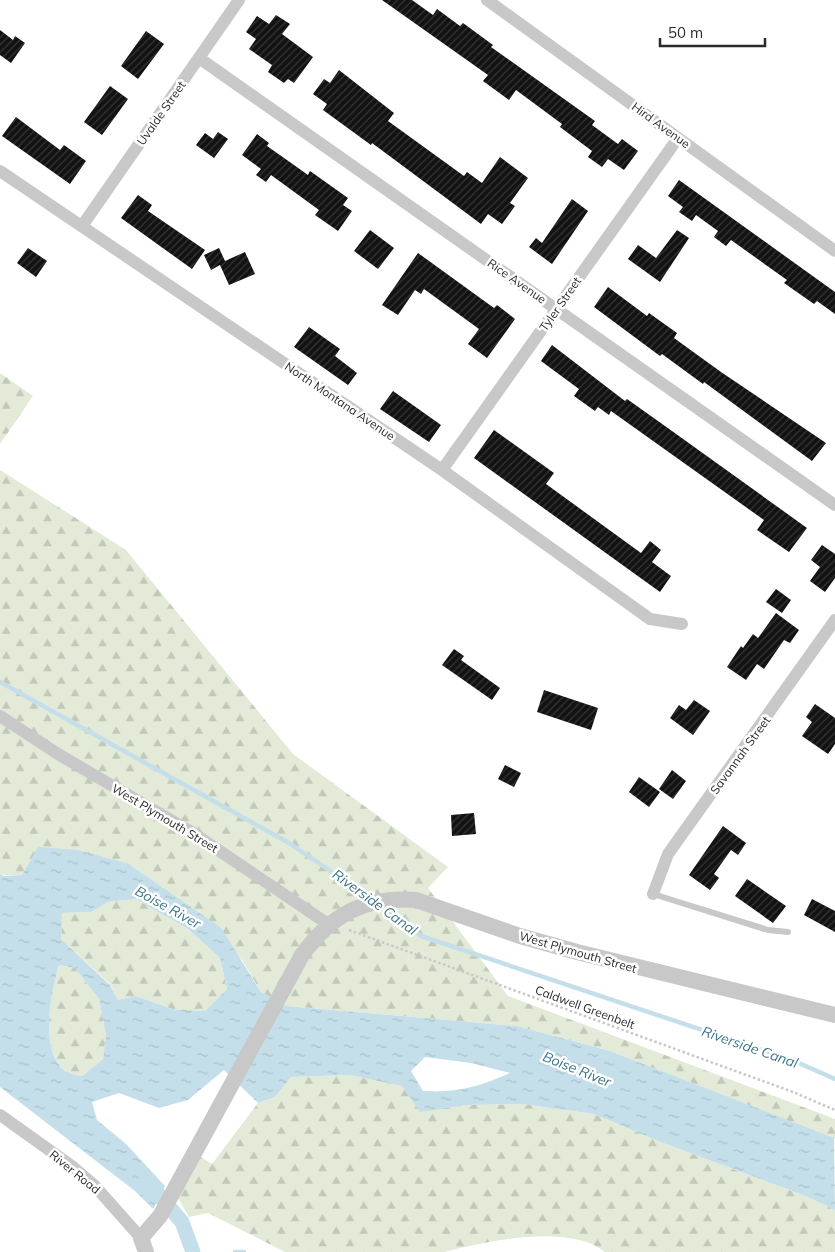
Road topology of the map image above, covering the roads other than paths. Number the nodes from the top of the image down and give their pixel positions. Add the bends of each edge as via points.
1 (239, 0) edge
2 (487, 0) edge
3 (199, 58) junction
4 (678, 138) junction
5 (0, 171) edge
6 (82, 226) junction
7 (835, 250) edge
8 (556, 309) junction
9 (442, 470) junction
10 (835, 505) edge
11 (835, 620) edge
12 (682, 624) dead end
13 (0, 716) edge
14 (653, 894) joint
15 (328, 924) junction
16 (788, 932) dead end
17 (835, 1015) edge
18 (0, 1115) edge
19 (144, 1245) edge

1 - 3 street, Uvalde Street
2 - 4 street, Hird Avenue
3 - 6 street, Uvalde Street
3 - 8 street, Rice Avenue
4 - 7 street, Hird Avenue
4 - 8 street, Tyler Street
5 - 6 street, North Montana Avenue
6 - 9 street, North Montana Avenue
8 - 9 street, Tyler Street
8 - 10 street, Rice Avenue
9 - 12 street, North Montana Avenue via 650,619
11 - 14 street, Savannah Street via 668,854
13 - 15 street, West Plymouth Street via 192,833
14 - 16 lane via 768,930
15 - 17 street, West Plymouth Street via 347,911 367,904 416,900 586,955
15 - 19 street, West Plymouth Street via 302,955
18 - 19 street, River Road via 87,1179

